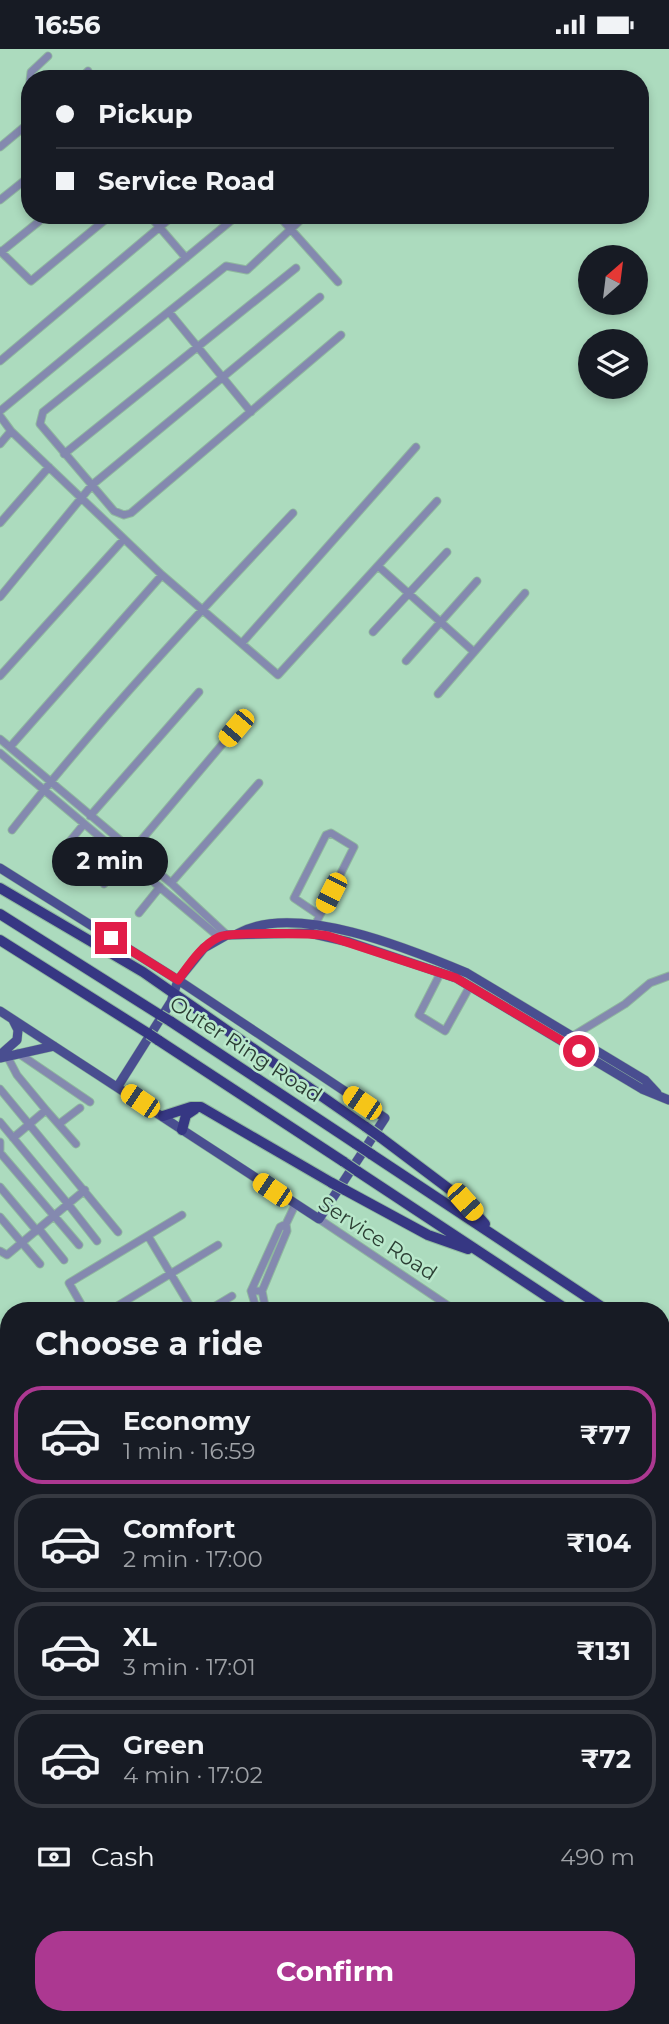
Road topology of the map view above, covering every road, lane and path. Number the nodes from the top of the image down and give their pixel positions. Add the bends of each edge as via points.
1 (48, 56) dead end
2 (33, 70) edge
3 (21, 130) edge
4 (0, 147) edge
5 (21, 183) edge
6 (0, 200) edge
7 (36, 224) edge
8 (100, 224) edge
9 (157, 224) edge
10 (164, 224) edge
11 (227, 224) edge
12 (286, 224) edge
13 (296, 224) edge
14 (160, 228) junction
15 (291, 229) junction
16 (1, 251) edge
17 (186, 258) junction
18 (296, 268) dead end
19 (338, 282) dead end
20 (320, 297) dead end
21 (169, 312) junction
22 (341, 335) dead end
23 (197, 347) junction
24 (0, 361) edge
25 (224, 379) junction
26 (251, 412) junction
27 (0, 414) edge
28 (11, 431) junction
29 (0, 444) edge
30 (416, 447) dead end
31 (64, 454) junction
32 (49, 467) junction
33 (92, 485) junction
34 (82, 499) junction
35 (437, 501) dead end
36 (293, 513) dead end
37 (0, 523) edge
38 (124, 539) junction
39 (447, 552) dead end
40 (377, 566) junction
41 (162, 575) junction
42 (477, 581) dead end
43 (525, 593) dead end
44 (409, 594) junction
45 (0, 597) edge
46 (202, 609) junction
47 (440, 622) junction
48 (373, 632) dead end
49 (242, 643) junction
50 (473, 651) junction
51 (405, 661) dead end
52 (0, 676) edge
53 (199, 692) dead end
54 (438, 694) dead end
55 (236, 728) dead end
56 (0, 739) edge
57 (10, 747) junction
58 (0, 753) edge
59 (50, 783) junction
60 (259, 783) dead end
61 (43, 790) junction
62 (90, 816) junction
63 (84, 824) junction
64 (12, 830) dead end
65 (132, 851) junction
66 (61, 852) dead end
67 (125, 858) junction
68 (0, 868) edge
69 (171, 883) junction
70 (104, 884) dead end
71 (160, 887) junction
72 (0, 888) edge
73 (309, 909) junction
74 (139, 913) dead end
75 (0, 914) edge
76 (319, 915) junction
77 (312, 925) junction
78 (228, 935) junction
79 (0, 940) edge
80 (441, 972) junction
81 (669, 976) edge
82 (178, 980) junction
83 (470, 986) junction
84 (174, 992) junction
85 (0, 1011) edge
86 (13, 1019) junction
87 (571, 1037) junction
88 (54, 1046) junction
89 (18, 1052) junction
90 (2, 1056) edge
91 (118, 1086) junction
92 (0, 1089) edge
93 (659, 1094) junction
94 (669, 1100) edge
95 (90, 1102) dead end
96 (201, 1107) junction
97 (80, 1108) dead end
98 (46, 1110) junction
99 (163, 1116) junction
100 (0, 1122) edge
101 (59, 1124) junction
102 (30, 1125) junction
103 (182, 1130) junction
104 (13, 1138) junction
105 (0, 1142) edge
106 (76, 1144) dead end
107 (1, 1152) edge
108 (0, 1187) edge
109 (85, 1190) junction
110 (68, 1204) junction
111 (295, 1205) junction
112 (183, 1215) dead end
113 (55, 1216) junction
114 (0, 1217) edge
115 (319, 1219) junction
116 (286, 1224) junction
117 (38, 1230) junction
118 (118, 1232) dead end
119 (148, 1236) junction
120 (497, 1237) junction
121 (97, 1241) dead end
122 (23, 1243) junction
123 (79, 1245) dead end
124 (218, 1245) dead end
125 (0, 1251) edge
126 (487, 1256) junction
127 (65, 1260) dead end
128 (40, 1264) dead end
129 (171, 1274) junction
130 (251, 1291) junction
131 (262, 1291) junction
132 (232, 1296) dead end
133 (80, 1302) edge
134 (124, 1302) edge
135 (188, 1302) edge
136 (222, 1302) edge
137 (254, 1302) edge
138 (264, 1302) edge
139 (443, 1302) edge
140 (556, 1302) edge
141 (594, 1302) edge

1 - 2 street
3 - 4 street
5 - 6 street
7 - 16 street
8 - 16 street via 31,281
9 - 14 street
10 - 14 street
11 - 17 street
12 - 15 street
13 - 15 street
14 - 17 street
14 - 24 street
15 - 19 street
15 - 21 street via 247,270 226,266
17 - 27 street
18 - 23 street
20 - 25 street
21 - 23 street
21 - 31 street via 43,412 40,424
22 - 26 street
23 - 25 street
23 - 31 street
25 - 26 street
25 - 33 street
26 - 33 street via 131,513 114,511
27 - 28 street
28 - 29 street
28 - 32 street
30 - 49 street
31 - 33 street
32 - 34 street
32 - 37 street
33 - 34 street
34 - 38 street
34 - 45 street
35 - 40 street
36 - 46 street
38 - 41 street
38 - 52 street
39 - 44 street
40 - 44 street
40 - 49 street via 278,675
41 - 46 street
41 - 57 street
42 - 47 street
43 - 50 street
44 - 47 street
44 - 48 street
46 - 49 street
46 - 59 street
47 - 50 street
47 - 51 street
50 - 54 street
53 - 62 street
55 - 65 street
56 - 57 street
57 - 59 street
58 - 61 street
59 - 61 street
59 - 62 street
60 - 69 street
61 - 63 street
61 - 64 street
62 - 65 street
63 - 66 street
63 - 67 street
65 - 69 street
67 - 70 street
67 - 71 street
68 - 82 main road
69 - 78 street
71 - 74 street
71 - 78 street
72 - 84 highway
73 - 76 street
73 - 76 street via 295,897 326,835 333,833 354,847
73 - 77 street
75 - 120 highway, Outer Ring Road, bridge
76 - 77 street
77 - 78 main road via 285,922
77 - 87 main road via 411,951 467,973
78 - 80 main road via 316,933
78 - 82 main road via 204,948
79 - 126 highway, Outer Ring Road, bridge
80 - 83 main road
80 - 83 street via 419,1015 445,1031
81 - 87 street via 650,983
82 - 84 main road
82 - 115 main road via 385,1118
83 - 93 main road via 642,1089
84 - 91 main road
84 - 120 highway, bridge via 380,1137 465,1202
85 - 86 main road, Service Road
86 - 88 main road, Service Road
86 - 90 main road via 17,1040
87 - 93 main road via 645,1080
88 - 89 main road
88 - 91 main road, Service Road
89 - 90 main road
89 - 95 street
90 - 98 street
91 - 99 main road, Service Road
92 - 102 street
93 - 94 main road
96 - 99 highway
96 - 103 highway via 186,1115
96 - 126 highway, bridge via 429,1235
97 - 101 street
98 - 101 street
98 - 102 street
99 - 103 main road, Service Road
100 - 104 street
101 - 106 street
102 - 104 street
102 - 109 street
103 - 111 main road, Service Road
104 - 110 street
105 - 107 street
107 - 113 street
108 - 117 street
109 - 110 street
109 - 118 street
110 - 113 street
110 - 121 street
111 - 115 main road, Service Road
111 - 116 street
112 - 119 street
113 - 117 street
113 - 123 street
114 - 122 street
115 - 139 street, Service Road
116 - 130 street via 280,1227
116 - 131 street
117 - 122 street
117 - 127 street
119 - 129 street
119 - 133 street via 69,1283
120 - 141 highway, Outer Ring Road
122 - 125 street via 7,1255
122 - 128 street
124 - 129 street
126 - 140 highway, Outer Ring Road
129 - 134 street
129 - 135 street
130 - 131 street
130 - 137 street
131 - 138 street
132 - 136 street

